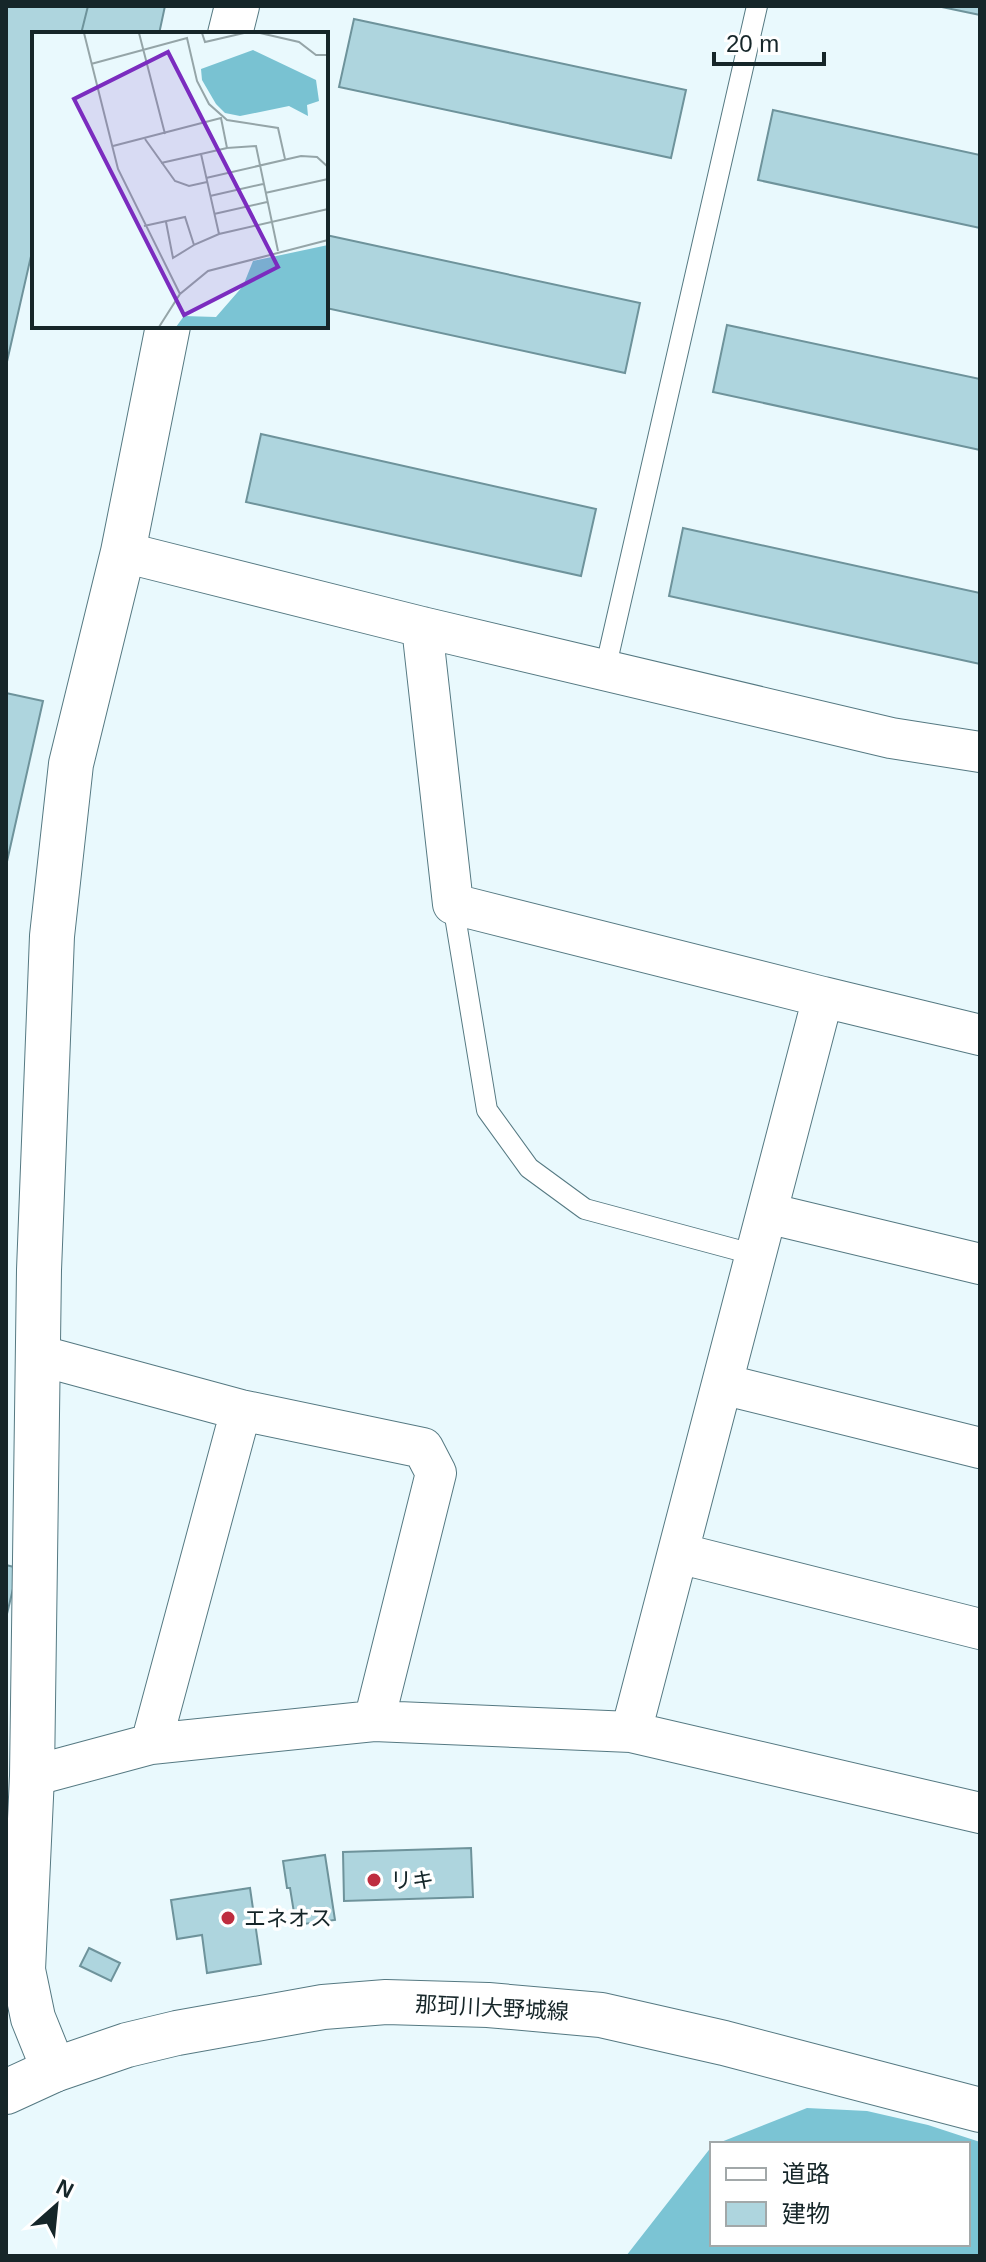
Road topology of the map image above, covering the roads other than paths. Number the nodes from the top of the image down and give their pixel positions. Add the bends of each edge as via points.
1 (237, 6) edge
2 (757, 6) edge
3 (230, 32) edge
4 (168, 328) edge
5 (123, 552) junction
6 (422, 627) junction
7 (605, 670) junction
8 (980, 752) edge
9 (453, 904) junction
10 (823, 997) junction
11 (980, 1035) edge
12 (767, 1213) junction
13 (756, 1255) junction
14 (980, 1264) edge
15 (38, 1355) junction
16 (722, 1384) junction
17 (241, 1410) junction
18 (980, 1448) edge
19 (678, 1553) junction
20 (980, 1629) edge
21 (374, 1721) junction
22 (631, 1732) junction
23 (151, 1744) junction
24 (32, 1776) junction
25 (980, 1813) edge
26 (54, 2070) junction
27 (6, 2092) edge
28 (980, 2110) edge

1 - 3 street
2 - 7 lane
4 - 5 street
5 - 6 street
5 - 15 street via 71,764 52,936
6 - 7 street
6 - 9 street
7 - 8 street via 891,738
9 - 10 street
9 - 13 lane via 487,1110 529,1168 585,1209
10 - 11 street
10 - 12 street
12 - 13 street
12 - 14 street
13 - 16 street
15 - 17 street
15 - 24 street
16 - 18 street
16 - 19 street
17 - 21 street via 423,1448 436,1473
17 - 23 street
19 - 20 street
19 - 22 street
21 - 22 street
21 - 23 street
22 - 25 street
23 - 24 street
24 - 26 street via 23,1970 33,2018
26 - 27 street, 那珂川大野城線
26 - 28 street, 那珂川大野城線 via 177,2033 323,2007 386,2002 488,2005 601,2015

